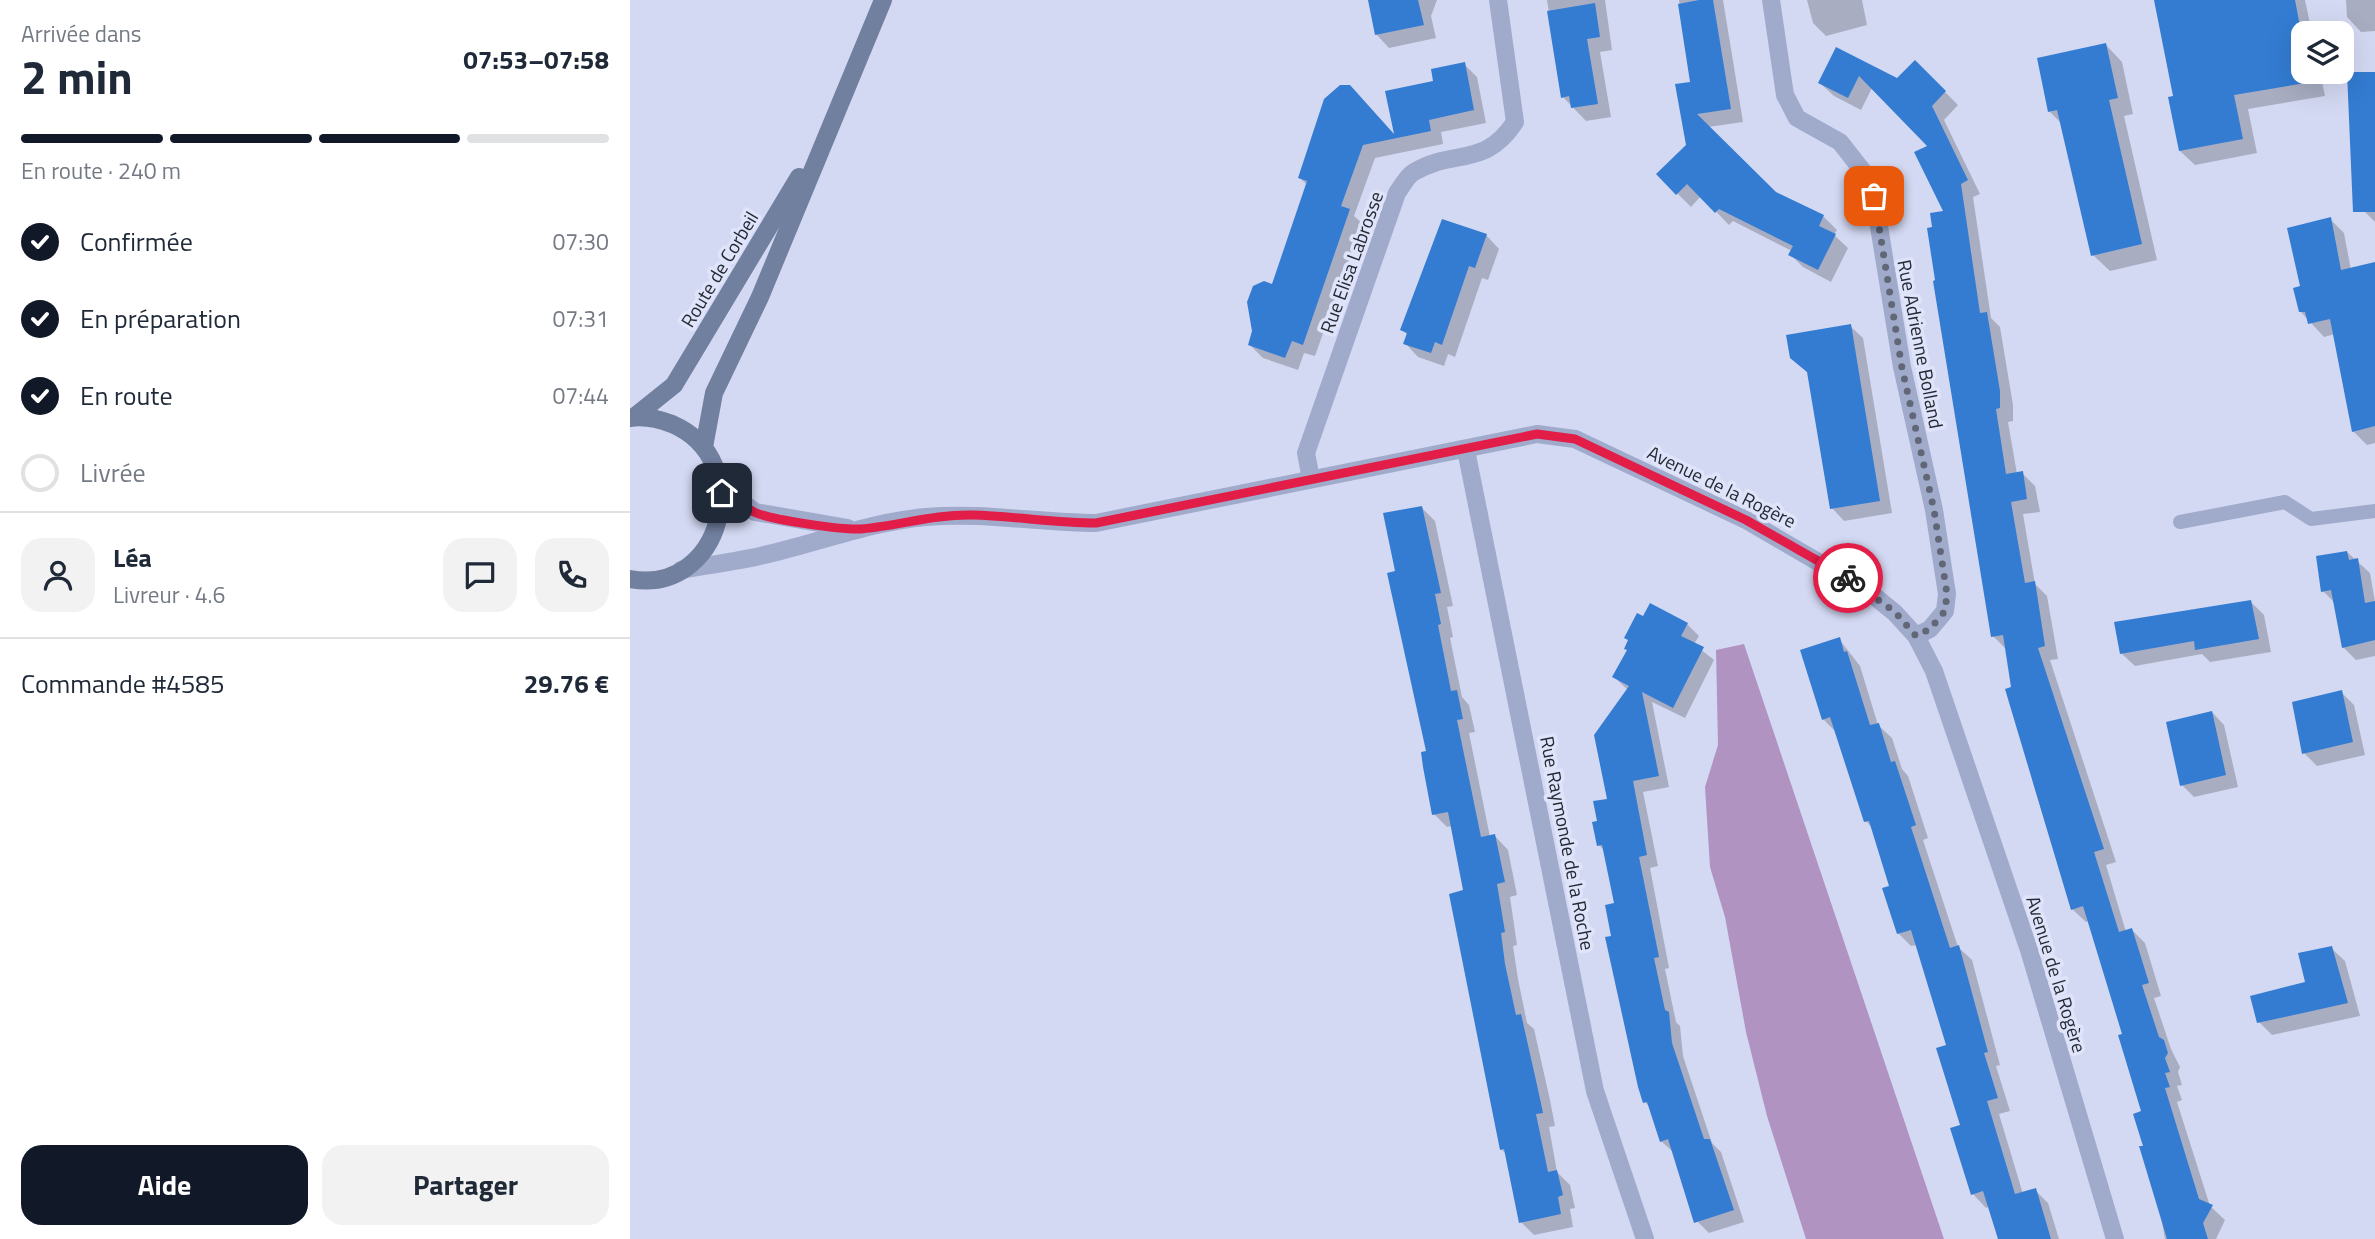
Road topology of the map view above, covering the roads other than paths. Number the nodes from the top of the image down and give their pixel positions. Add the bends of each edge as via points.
1 (883, 0) edge
2 (1498, 0) edge
3 (1771, 0) edge
4 (827, 131) junction
5 (632, 418) edge
6 (704, 447) junction
7 (1466, 450) junction
8 (1311, 479) junction
9 (722, 493) junction
10 (2375, 511) edge
11 (2180, 522) dead end
12 (859, 529) junction
13 (681, 570) junction
14 (630, 579) edge
15 (1916, 636) junction
16 (1646, 1239) edge
17 (2115, 1239) edge

1 - 4 street, Route de Corbeil
2 - 8 street, Rue Elisa Labrosse via 1515,122 1502,141 1412,173 1397,193 1306,453
3 - 15 street, Rue Adrienne Bolland via 1785,95 1797,118 1840,142 1862,170 1874,196 1947,594 1945,611 1930,629
4 - 5 street, Route de Corbeil via 674,385
4 - 6 street, Route de Corbeil via 760,297 715,393
5 - 6 street via 673,424
6 - 9 street via 717,469
7 - 8 street, Avenue de la Rogère
7 - 15 street, Avenue de la Rogère via 1537,434 1575,439 1790,543 1868,591
7 - 16 street, Rue Raymonde de la Roche via 1595,1091
8 - 12 street, Avenue de la Rogère via 1096,523 973,515 924,517
9 - 12 street, Avenue de la Rogère via 778,519
9 - 13 street via 721,516 712,537 699,556
10 - 11 lane via 2311,519 2285,502
12 - 13 street, Avenue de la Rogère via 761,556
13 - 14 street via 660,578
15 - 17 street, Avenue de la Rogère via 1934,671 2029,950

